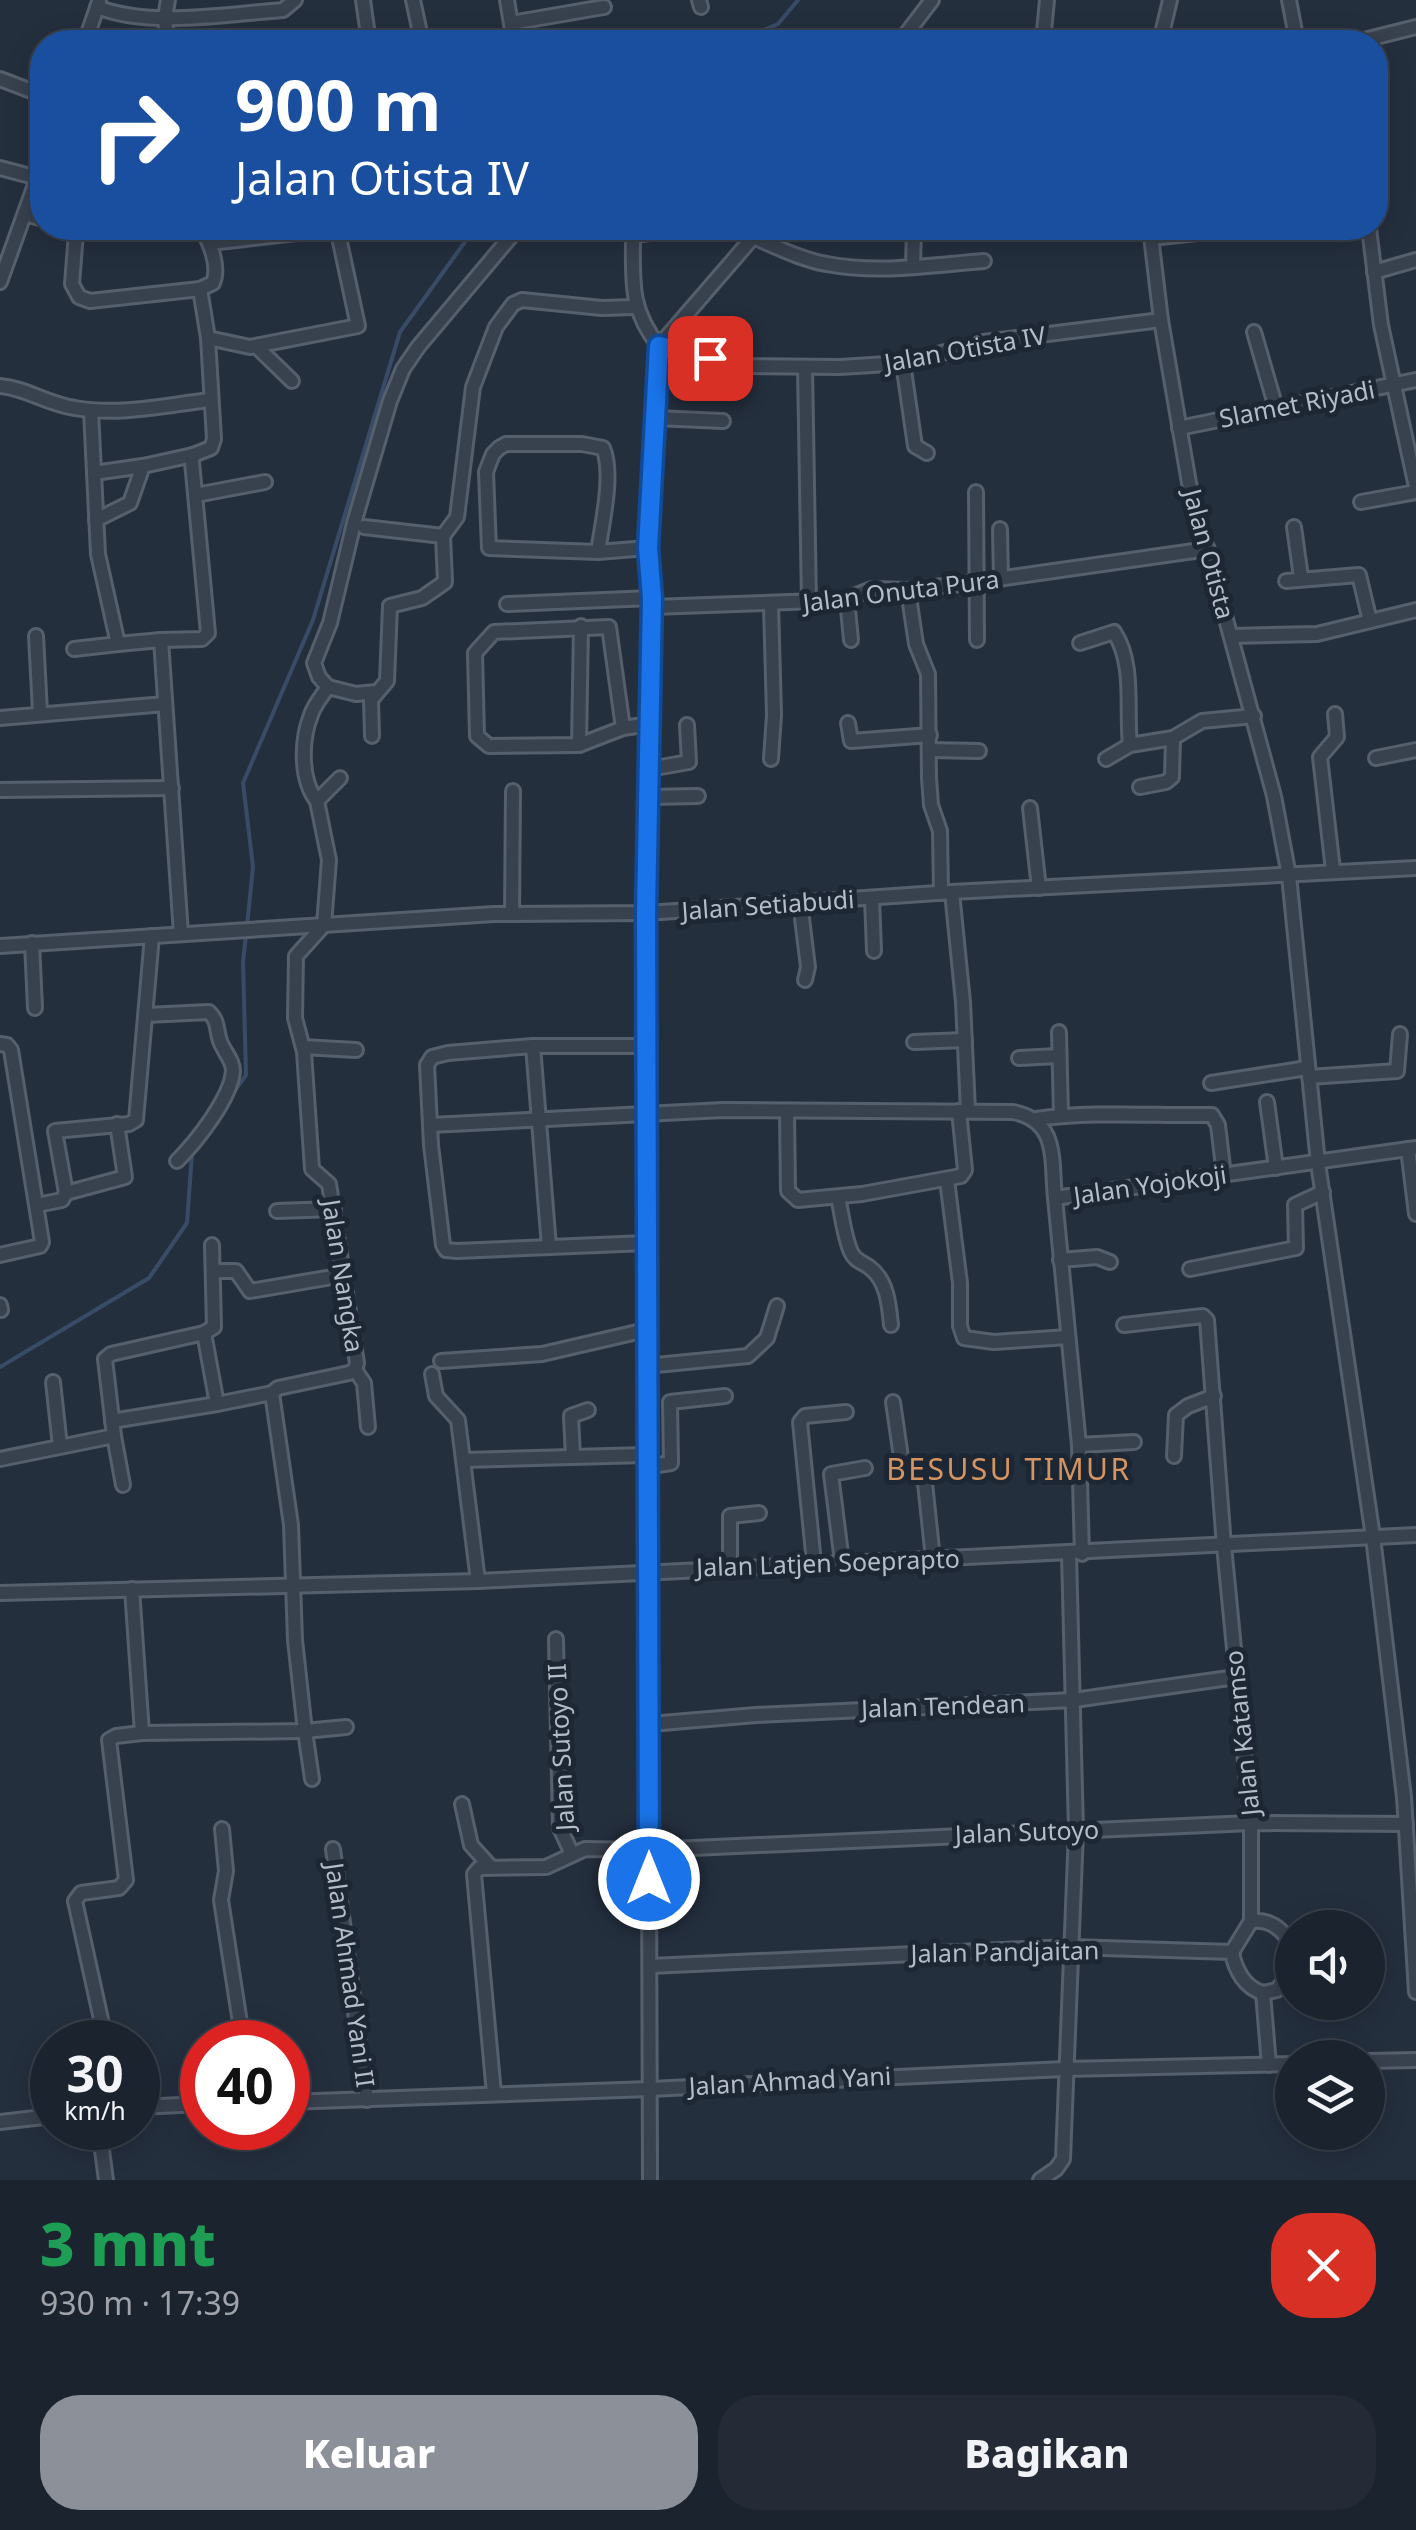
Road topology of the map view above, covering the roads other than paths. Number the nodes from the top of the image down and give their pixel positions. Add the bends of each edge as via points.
1 (168, 0) edge
2 (295, 0) edge
3 (364, 0) edge
4 (413, 0) edge
5 (508, 0) edge
6 (932, 0) edge
7 (1047, 0) edge
8 (1170, 0) edge
9 (1289, 0) edge
10 (99, 4) edge
11 (604, 7) dead end
12 (164, 16) junction
13 (511, 23) junction
14 (1416, 27) edge
15 (89, 30) edge
16 (166, 30) edge
17 (368, 30) edge
18 (419, 30) edge
19 (512, 30) edge
20 (909, 30) edge
21 (1045, 30) edge
22 (1163, 30) edge
23 (1295, 30) edge
24 (1388, 34) edge
25 (0, 79) edge
26 (30, 90) edge
27 (0, 168) edge
28 (30, 171) edge
29 (30, 202) edge
30 (26, 214) junction
31 (30, 215) edge
32 (75, 240) edge
33 (208, 240) edge
34 (242, 240) edge
35 (340, 240) edge
36 (508, 240) edge
37 (635, 240) edge
38 (750, 240) edge
39 (774, 240) edge
40 (914, 240) edge
41 (1152, 240) edge
42 (1370, 240) edge
43 (210, 244) junction
44 (6, 248) edge
45 (1416, 260) edge
46 (984, 261) dead end
47 (913, 267) junction
48 (1374, 272) junction
49 (0, 282) edge
50 (200, 289) junction
51 (634, 306) junction
52 (1160, 320) junction
53 (1254, 332) dead end
54 (208, 338) junction
55 (256, 346) junction
56 (659, 346) junction
57 (903, 363) junction
58 (805, 367) junction
59 (1416, 380) edge
60 (292, 382) dead end
61 (1392, 385) junction
62 (0, 386) edge
63 (210, 400) junction
64 (1276, 408) junction
65 (91, 411) junction
66 (655, 418) junction
67 (723, 421) dead end
68 (1179, 428) junction
69 (927, 453) dead end
70 (193, 455) junction
71 (143, 466) junction
72 (94, 473) junction
73 (265, 482) dead end
74 (1416, 490) edge
75 (976, 492) dead end
76 (196, 495) junction
77 (1360, 502) dead end
78 (96, 520) junction
79 (364, 526) dead end
80 (1294, 527) dead end
81 (1000, 529) dead end
82 (444, 536) junction
83 (648, 548) junction
84 (1208, 550) junction
85 (598, 552) junction
86 (1301, 577) junction
87 (1002, 579) junction
88 (1286, 581) dead end
89 (976, 582) junction
90 (908, 590) junction
91 (848, 599) junction
92 (652, 603) junction
93 (808, 603) junction
94 (507, 604) dead end
95 (771, 604) junction
96 (1416, 610) edge
97 (1370, 621) junction
98 (581, 626) junction
99 (36, 636) dead end
100 (1232, 636) junction
101 (161, 640) junction
102 (851, 640) dead end
103 (978, 640) dead end
104 (1080, 643) dead end
105 (118, 644) junction
106 (74, 650) dead end
107 (328, 687) junction
108 (378, 691) junction
109 (165, 704) junction
110 (40, 712) junction
111 (1336, 714) dead end
112 (1254, 716) junction
113 (0, 718) edge
114 (848, 723) dead end
115 (650, 724) junction
116 (686, 725) dead end
117 (623, 728) junction
118 (372, 736) dead end
119 (1173, 738) junction
120 (930, 743) junction
121 (1130, 745) junction
122 (579, 746) junction
123 (1416, 750) edge
124 (979, 751) dead end
125 (1376, 758) dead end
126 (771, 759) dead end
127 (1106, 759) dead end
128 (649, 769) junction
129 (337, 782) dead end
130 (1140, 787) dead end
131 (172, 788) junction
132 (0, 790) edge
133 (513, 791) dead end
134 (698, 796) dead end
135 (649, 797) junction
136 (317, 801) junction
137 (1030, 808) dead end
138 (1416, 868) edge
139 (1333, 870) junction
140 (1288, 876) junction
141 (1038, 888) junction
142 (946, 893) junction
143 (872, 898) junction
144 (800, 902) junction
145 (646, 913) junction
146 (512, 914) junction
147 (324, 925) junction
148 (181, 934) junction
149 (152, 936) junction
150 (32, 943) junction
151 (0, 946) edge
152 (874, 951) dead end
153 (805, 980) dead end
154 (36, 1008) dead end
155 (146, 1015) junction
156 (1059, 1032) dead end
157 (1400, 1034) dead end
158 (965, 1040) junction
159 (914, 1042) dead end
160 (0, 1044) edge
161 (533, 1046) junction
162 (646, 1046) junction
163 (303, 1047) junction
164 (356, 1050) dead end
165 (1058, 1056) junction
166 (1019, 1058) dead end
167 (1308, 1072) junction
168 (1211, 1083) dead end
169 (1267, 1102) dead end
170 (963, 1111) junction
171 (648, 1112) junction
172 (788, 1112) junction
173 (1061, 1116) junction
174 (538, 1118) junction
175 (1036, 1119) junction
176 (117, 1124) junction
177 (431, 1125) junction
178 (1412, 1149) edge
179 (177, 1161) dead end
180 (1318, 1162) junction
181 (1276, 1168) junction
182 (1224, 1175) junction
183 (947, 1180) junction
184 (1323, 1192) junction
185 (66, 1193) junction
186 (838, 1198) junction
187 (1055, 1198) junction
188 (37, 1205) junction
189 (334, 1209) junction
190 (278, 1210) dead end
191 (1416, 1214) edge
192 (646, 1243) junction
193 (212, 1244) dead end
194 (549, 1247) junction
195 (0, 1254) edge
196 (1060, 1260) junction
197 (1110, 1262) dead end
198 (1190, 1269) dead end
199 (213, 1271) junction
200 (344, 1275) junction
201 (776, 1306) dead end
202 (891, 1324) dead end
203 (1124, 1326) dead end
204 (646, 1330) junction
205 (204, 1333) junction
206 (1068, 1338) junction
207 (441, 1360) dead end
208 (646, 1366) junction
209 (355, 1370) junction
210 (432, 1374) dead end
211 (53, 1382) dead end
212 (272, 1393) junction
213 (725, 1396) dead end
214 (1214, 1396) junction
215 (670, 1402) junction
216 (893, 1402) dead end
217 (217, 1404) junction
218 (645, 1405) junction
219 (588, 1410) dead end
220 (846, 1412) dead end
221 (368, 1427) dead end
222 (114, 1428) junction
223 (1134, 1442) dead end
224 (1079, 1445) junction
225 (60, 1446) junction
226 (1174, 1456) dead end
227 (573, 1457) junction
228 (0, 1459) edge
229 (464, 1460) junction
230 (645, 1461) junction
231 (865, 1468) dead end
232 (124, 1485) dead end
233 (759, 1513) dead end
234 (1416, 1536) edge
235 (1374, 1537) junction
236 (1224, 1546) junction
237 (1075, 1554) junction
238 (933, 1559) junction
239 (842, 1562) junction
240 (814, 1563) junction
241 (730, 1566) junction
242 (650, 1571) junction
243 (478, 1580) junction
244 (292, 1584) junction
245 (132, 1589) junction
246 (0, 1593) edge
247 (556, 1640) dead end
248 (1236, 1677) junction
249 (1074, 1700) junction
250 (650, 1724) junction
251 (346, 1727) dead end
252 (305, 1730) junction
253 (142, 1733) junction
254 (312, 1779) dead end
255 (1410, 1796) edge
256 (462, 1804) dead end
257 (1251, 1823) junction
258 (1406, 1824) junction
259 (222, 1830) dead end
260 (1076, 1831) junction
261 (333, 1849) dead end
262 (649, 1850) junction
263 (572, 1854) junction
264 (490, 1866) junction
265 (1251, 1920) junction
266 (1275, 1926) edge
267 (1070, 1947) junction
268 (1232, 1952) junction
269 (650, 1966) junction
270 (1275, 1990) edge
271 (1416, 1992) edge
272 (1263, 1994) junction
273 (101, 2020) edge
274 (240, 2020) edge
275 (1416, 2060) edge
276 (1385, 2061) edge
277 (1269, 2065) junction
278 (1275, 2065) edge
279 (1064, 2068) junction
280 (650, 2089) junction
281 (494, 2094) junction
282 (367, 2100) junction
283 (310, 2101) edge
284 (30, 2119) edge
285 (0, 2122) edge
286 (102, 2150) edge
287 (106, 2180) edge
288 (650, 2180) edge
289 (1040, 2180) edge

1 - 12 street
2 - 12 street via 284,10
3 - 17 street
4 - 18 street
5 - 13 street
6 - 20 street
7 - 21 street
8 - 22 street
9 - 23 street
10 - 12 street via 121,14
10 - 15 street
11 - 13 street
12 - 16 street
13 - 19 street
14 - 24 street
25 - 26 street
27 - 28 street
29 - 30 street
30 - 31 street
30 - 44 street
32 - 50 street via 72,284 84,300
33 - 43 street
34 - 43 street
35 - 55 street via 358,326
36 - 107 street via 418,347 390,401 314,663
37 - 51 street
38 - 56 street
39 - 47 street via 824,264
40 - 47 street
41 - 52 street, Jalan Otista
42 - 48 street
43 - 50 street via 216,278
44 - 49 street
45 - 48 street
46 - 47 street
48 - 61 street
50 - 54 street
51 - 56 street
51 - 82 street via 512,304 472,387 457,517
52 - 57 street, Jalan Otista IV via 984,342
52 - 68 street, Jalan Otista
53 - 64 street
54 - 55 street
54 - 63 street
55 - 60 street
56 - 58 street, Jalan Otista IV via 739,366
56 - 66 street
57 - 58 street, Jalan Otista IV
57 - 69 street via 911,434
58 - 93 street
59 - 61 street, Slamet Riyadi
61 - 64 street, Slamet Riyadi
61 - 74 street
62 - 65 street
63 - 65 street
63 - 70 street via 214,442
64 - 68 street, Slamet Riyadi
65 - 72 street
66 - 67 street
66 - 83 street
68 - 84 street, Jalan Otista
70 - 71 street
70 - 76 street
71 - 72 street
71 - 78 street via 130,503
72 - 78 street
73 - 76 street
74 - 77 street
75 - 89 street
76 - 101 street via 208,633 202,639
78 - 105 street via 100,572
79 - 82 street
80 - 86 street
81 - 87 street
82 - 108 street via 443,584 390,606 387,681
83 - 85 street
83 - 92 street
84 - 87 street, Jalan Onuta Pura
84 - 100 street, Jalan Otista
85 - 85 street via 490,548 486,472 493,454 506,444 604,448
86 - 88 street
86 - 97 street via 1360,574
87 - 89 street, Jalan Onuta Pura
89 - 90 street, Jalan Onuta Pura
89 - 103 street
90 - 91 street, Jalan Onuta Pura via 872,588
90 - 120 street via 918,656 927,666
91 - 93 street, Jalan Onuta Pura
91 - 102 street
92 - 94 street, Jalan Onuta Pura
92 - 95 street, Jalan Onuta Pura
92 - 115 street
93 - 95 street, Jalan Onuta Pura
95 - 126 street
96 - 97 street
97 - 100 street via 1317,634
98 - 117 street via 612,630
98 - 122 street
98 - 122 street via 494,632 476,653 481,742
99 - 110 street
100 - 112 street, Jalan Otista
101 - 105 street
101 - 109 street
104 - 121 street via 1114,632 1118,638
105 - 106 street
107 - 108 street
107 - 136 street via 310,716 304,759
108 - 118 street via 370,700
109 - 110 street
109 - 131 street
110 - 113 street
111 - 139 street via 1337,737 1320,757
112 - 119 street via 1202,721
112 - 140 street, Jalan Otista
114 - 120 street via 851,741
115 - 117 street
115 - 128 street
116 - 128 street via 689,762
117 - 122 street
119 - 121 street
119 - 130 street via 1172,777
120 - 124 street
120 - 142 street via 930,799
121 - 127 street
123 - 125 street
128 - 135 street
129 - 136 street
131 - 132 street
131 - 148 street
133 - 146 street
134 - 135 street
135 - 145 street
136 - 147 street via 329,860
137 - 141 street
138 - 139 street, Jalan Setiabudi
139 - 140 street, Jalan Setiabudi
140 - 141 street, Jalan Setiabudi
140 - 167 street, Jalan Otista
141 - 142 street, Jalan Setiabudi
142 - 143 street, Jalan Setiabudi
142 - 158 street
143 - 144 street, Jalan Setiabudi
143 - 152 street
144 - 145 street, Jalan Setiabudi via 741,898
144 - 153 street
145 - 146 street, Jalan Setiabudi
145 - 162 street
146 - 147 street, Jalan Setiabudi
147 - 148 street, Jalan Setiabudi
147 - 163 street, Jalan Nangka via 296,956 295,1018
148 - 149 street, Jalan Setiabudi
149 - 150 street, Jalan Setiabudi
149 - 155 street
150 - 151 street, Jalan Setiabudi
150 - 154 street
155 - 176 street via 137,1116 132,1124
155 - 179 street via 208,1012 232,1065 206,1126
156 - 165 street
157 - 167 street via 1397,1071
158 - 159 street
158 - 170 street
160 - 188 street via 11,1050
161 - 162 street
161 - 174 street
161 - 177 street via 432,1057
162 - 171 street
163 - 164 street
163 - 189 street, Jalan Nangka via 312,1169 328,1182
165 - 166 street
165 - 173 street
167 - 168 street
167 - 180 street, Jalan Otista
169 - 181 street
170 - 172 street
170 - 175 street
170 - 183 street via 965,1170
171 - 172 street
171 - 174 street
171 - 192 street
172 - 186 street via 788,1191 798,1200
173 - 175 street
173 - 182 street via 1212,1115
174 - 177 street
174 - 194 street
175 - 187 street, Jalan Yojokoji via 1048,1136
176 - 185 street via 126,1176
176 - 185 street via 55,1131
177 - 194 street via 446,1250
178 - 180 street, Jalan Yojokoji
178 - 191 street
180 - 181 street, Jalan Yojokoji
180 - 184 street, Jalan Otista
181 - 182 street, Jalan Yojokoji
182 - 187 street, Jalan Yojokoji
183 - 186 street
183 - 206 street via 964,1338
184 - 198 street via 1294,1208 1296,1248
184 - 235 street, Jalan Otista
185 - 188 street
186 - 202 street via 852,1252 882,1284
187 - 196 street
188 - 195 street via 41,1245
189 - 190 street
189 - 200 street, Jalan Nangka
192 - 194 street
192 - 204 street
193 - 199 street
196 - 197 street
196 - 206 street
199 - 200 street via 236,1271 250,1291
199 - 205 street via 215,1325
200 - 209 street, Jalan Nangka
201 - 208 street via 767,1338 748,1356
203 - 214 street, Jalan Katamso via 1206,1316
204 - 207 street via 542,1354
204 - 208 street
205 - 217 street
205 - 222 street via 107,1356
206 - 224 street
208 - 218 street
209 - 212 street, Jalan Nangka
209 - 221 street via 364,1384
210 - 229 street via 436,1396 458,1420
211 - 225 street
212 - 217 street, Jalan Nangka
212 - 244 street via 291,1525
213 - 215 street
214 - 226 street via 1176,1415
214 - 236 street, Jalan Katamso
215 - 218 street
215 - 230 street via 671,1463
216 - 238 street via 903,1470 925,1482
217 - 222 street, Jalan Nangka
218 - 230 street
219 - 227 street via 571,1416
220 - 240 street via 800,1422
222 - 225 street, Jalan Nangka
222 - 232 street
223 - 224 street
224 - 237 street
225 - 228 street, Jalan Nangka
227 - 229 street
227 - 230 street
229 - 243 street
230 - 242 street
231 - 239 street via 832,1474
233 - 241 street via 730,1516
234 - 235 street, Jalan Latjen Soeprapto
235 - 236 street, Jalan Latjen Soeprapto
235 - 255 street, Jalan Otista
236 - 237 street, Jalan Latjen Soeprapto
236 - 248 street, Jalan Katamso
237 - 238 street, Jalan Latjen Soeprapto
237 - 249 street
238 - 239 street, Jalan Latjen Soeprapto
239 - 240 street, Jalan Latjen Soeprapto
240 - 241 street, Jalan Latjen Soeprapto
241 - 242 street, Jalan Latjen Soeprapto
242 - 243 street, Jalan Latjen Soeprapto
242 - 250 street
243 - 244 street, Jalan Latjen Soeprapto
244 - 245 street, Jalan Latjen Soeprapto
244 - 252 street
245 - 246 street, Jalan Latjen Soeprapto
245 - 253 street
247 - 263 street, Jalan Sutoyo II via 560,1828
248 - 249 street, Jalan Tendean
248 - 257 street, Jalan Katamso
249 - 250 street, Jalan Tendean
249 - 260 street
250 - 262 street
251 - 252 street
252 - 253 street
252 - 254 street
253 - 273 street via 108,1742 126,1883 81,1893 75,1901
255 - 258 street, Jalan Otista
256 - 264 street via 471,1845
257 - 258 street, Jalan Sutoyo
257 - 260 street, Jalan Sutoyo
257 - 265 street, Jalan Katamso
258 - 271 street, Jalan Otista
259 - 274 street via 222,1900
260 - 262 street, Jalan Sutoyo
260 - 267 street
261 - 282 street, Jalan Ahmad Yani II
262 - 263 street, Jalan Sutoyo
262 - 269 street
263 - 264 street, Jalan Sutoyo via 546,1868
264 - 281 street via 474,1874
265 - 266 street
265 - 268 street
267 - 268 street, Jalan Pandjaitan
267 - 269 street, Jalan Pandjaitan
267 - 279 street
268 - 272 street via 1243,1979
269 - 280 street
270 - 272 street
272 - 277 street
275 - 276 street
277 - 278 street, Jalan Ahmad Yani
277 - 279 street, Jalan Ahmad Yani
279 - 280 street, Jalan Ahmad Yani
279 - 289 street via 1063,2159
280 - 281 street, Jalan Ahmad Yani
280 - 288 street
281 - 282 street, Jalan Ahmad Yani
282 - 283 street, Jalan Ahmad Yani
284 - 285 street
286 - 287 street

